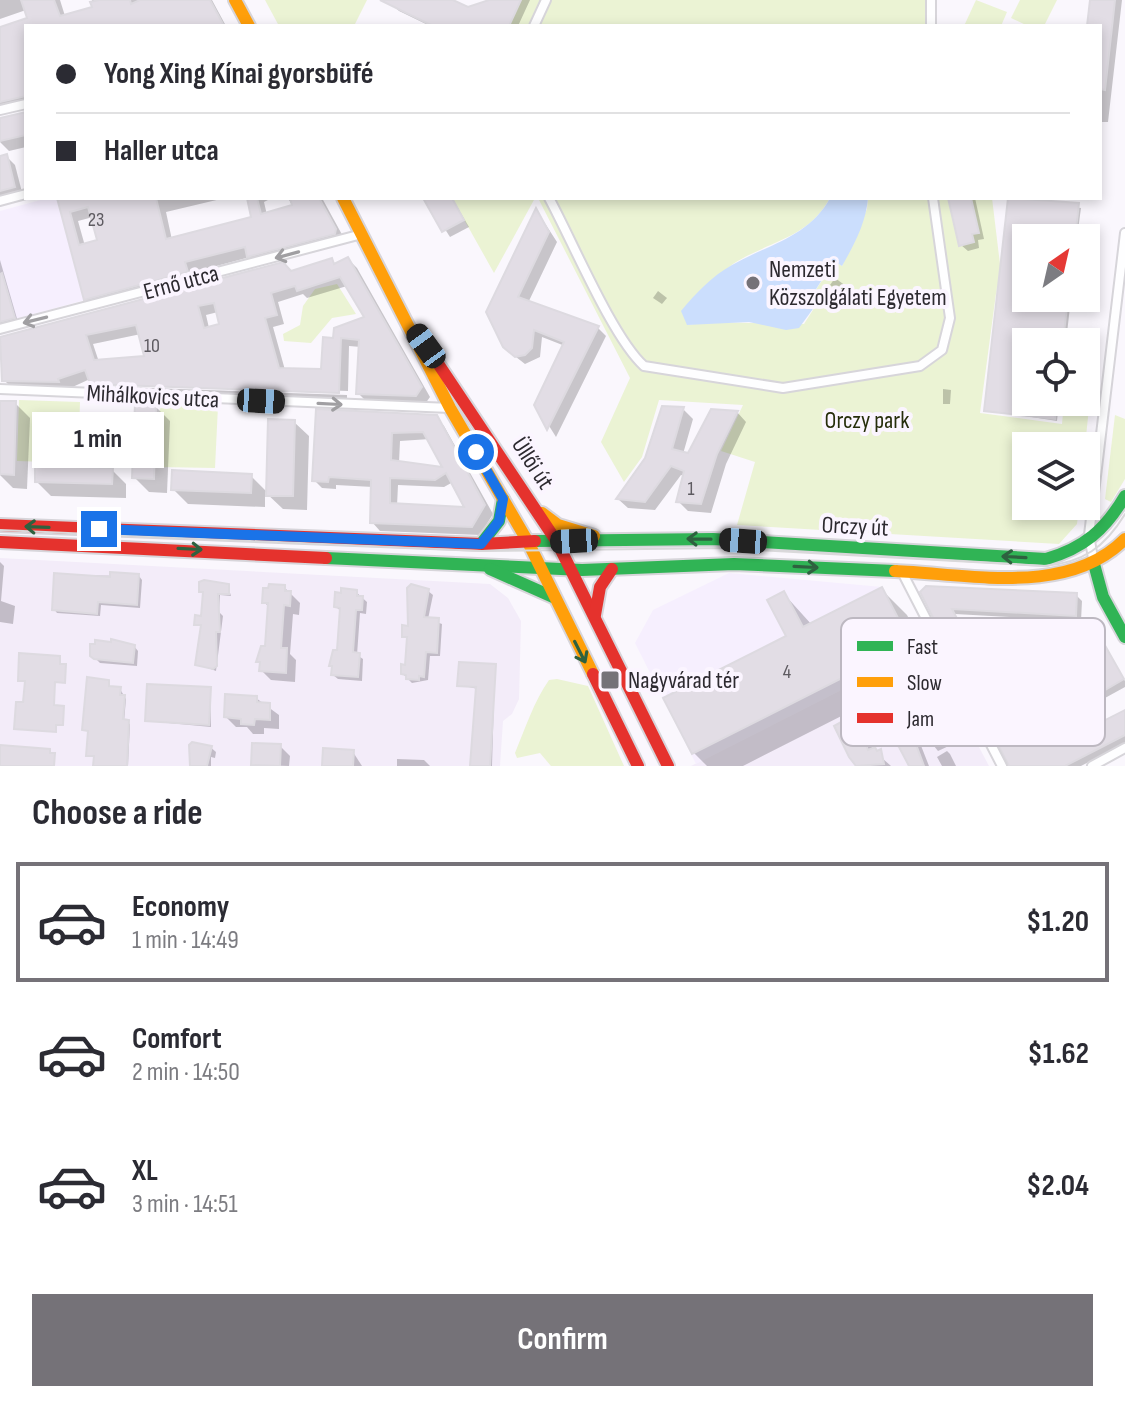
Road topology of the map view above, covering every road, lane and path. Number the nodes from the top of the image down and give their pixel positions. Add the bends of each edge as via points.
1 (235, 0) edge
2 (546, 0) edge
3 (931, 0) edge
4 (248, 24) edge
5 (535, 24) edge
6 (931, 24) edge
7 (24, 104) edge
8 (0, 110) edge
9 (24, 195) edge
10 (344, 200) edge
11 (550, 200) edge
12 (933, 200) edge
13 (0, 201) edge
14 (1125, 233) edge
15 (362, 234) junction
16 (409, 322) junction
17 (0, 329) edge
18 (0, 389) edge
19 (450, 408) junction
20 (1125, 496) edge
21 (503, 499) junction
22 (537, 510) junction
23 (0, 525) edge
24 (605, 538) junction
25 (1125, 539) edge
26 (0, 542) edge
27 (528, 542) junction
28 (557, 542) junction
29 (1089, 542) junction
30 (481, 544) junction
31 (479, 564) junction
32 (1094, 564) junction
33 (539, 566) junction
34 (572, 569) junction
35 (612, 569) junction
36 (902, 572) junction
37 (553, 597) junction
38 (595, 615) junction
39 (926, 618) edge
40 (1125, 637) edge
41 (992, 746) edge
42 (1125, 748) edge
43 (638, 766) edge
44 (668, 766) edge
45 (1002, 766) edge
46 (1092, 766) edge

1 - 4 street
2 - 5 street
3 - 6 street
7 - 8 street
9 - 13 street
10 - 15 street, Üllői út
11 - 12 street via 615,324 644,366 783,388 920,366 942,350 950,318
14 - 29 street
15 - 16 street, Üllői út
15 -> 17 street, Ernő utca
16 - 19 street, Üllői út
16 - 22 street, Üllői út
18 -> 19 street, Mihálkovics utca
19 - 21 street, Üllői út
20 - 29 street, Orczy út via 1109,525
21 - 27 street, Üllői út
21 - 30 street via 499,521
22 - 24 street via 558,525
22 - 28 street, Üllői út
30 -> 23 street, Orczy út
24 - 28 street, Orczy út
29 -> 24 street, Orczy út via 1046,559 713,539
25 - 32 street, Orczy út
26 -> 31 street, Orczy út
27 - 28 street, Orczy út
27 - 30 street, Orczy út
27 - 33 street, Üllői út
28 - 34 street, Üllői út
29 - 32 street
31 - 33 street, Orczy út
31 - 37 street
32 - 36 street, Orczy út via 1042,577
32 - 40 street via 1103,597
33 - 34 street, Orczy út
33 - 37 street, Üllői út
34 - 35 street, Orczy út
34 - 38 street, Üllői út
35 -> 36 street, Orczy út via 734,564
35 - 38 street via 600,587
36 - 39 street
37 -> 43 street, Üllői út
38 - 44 street, Üllői út
41 - 45 street
42 - 46 street

